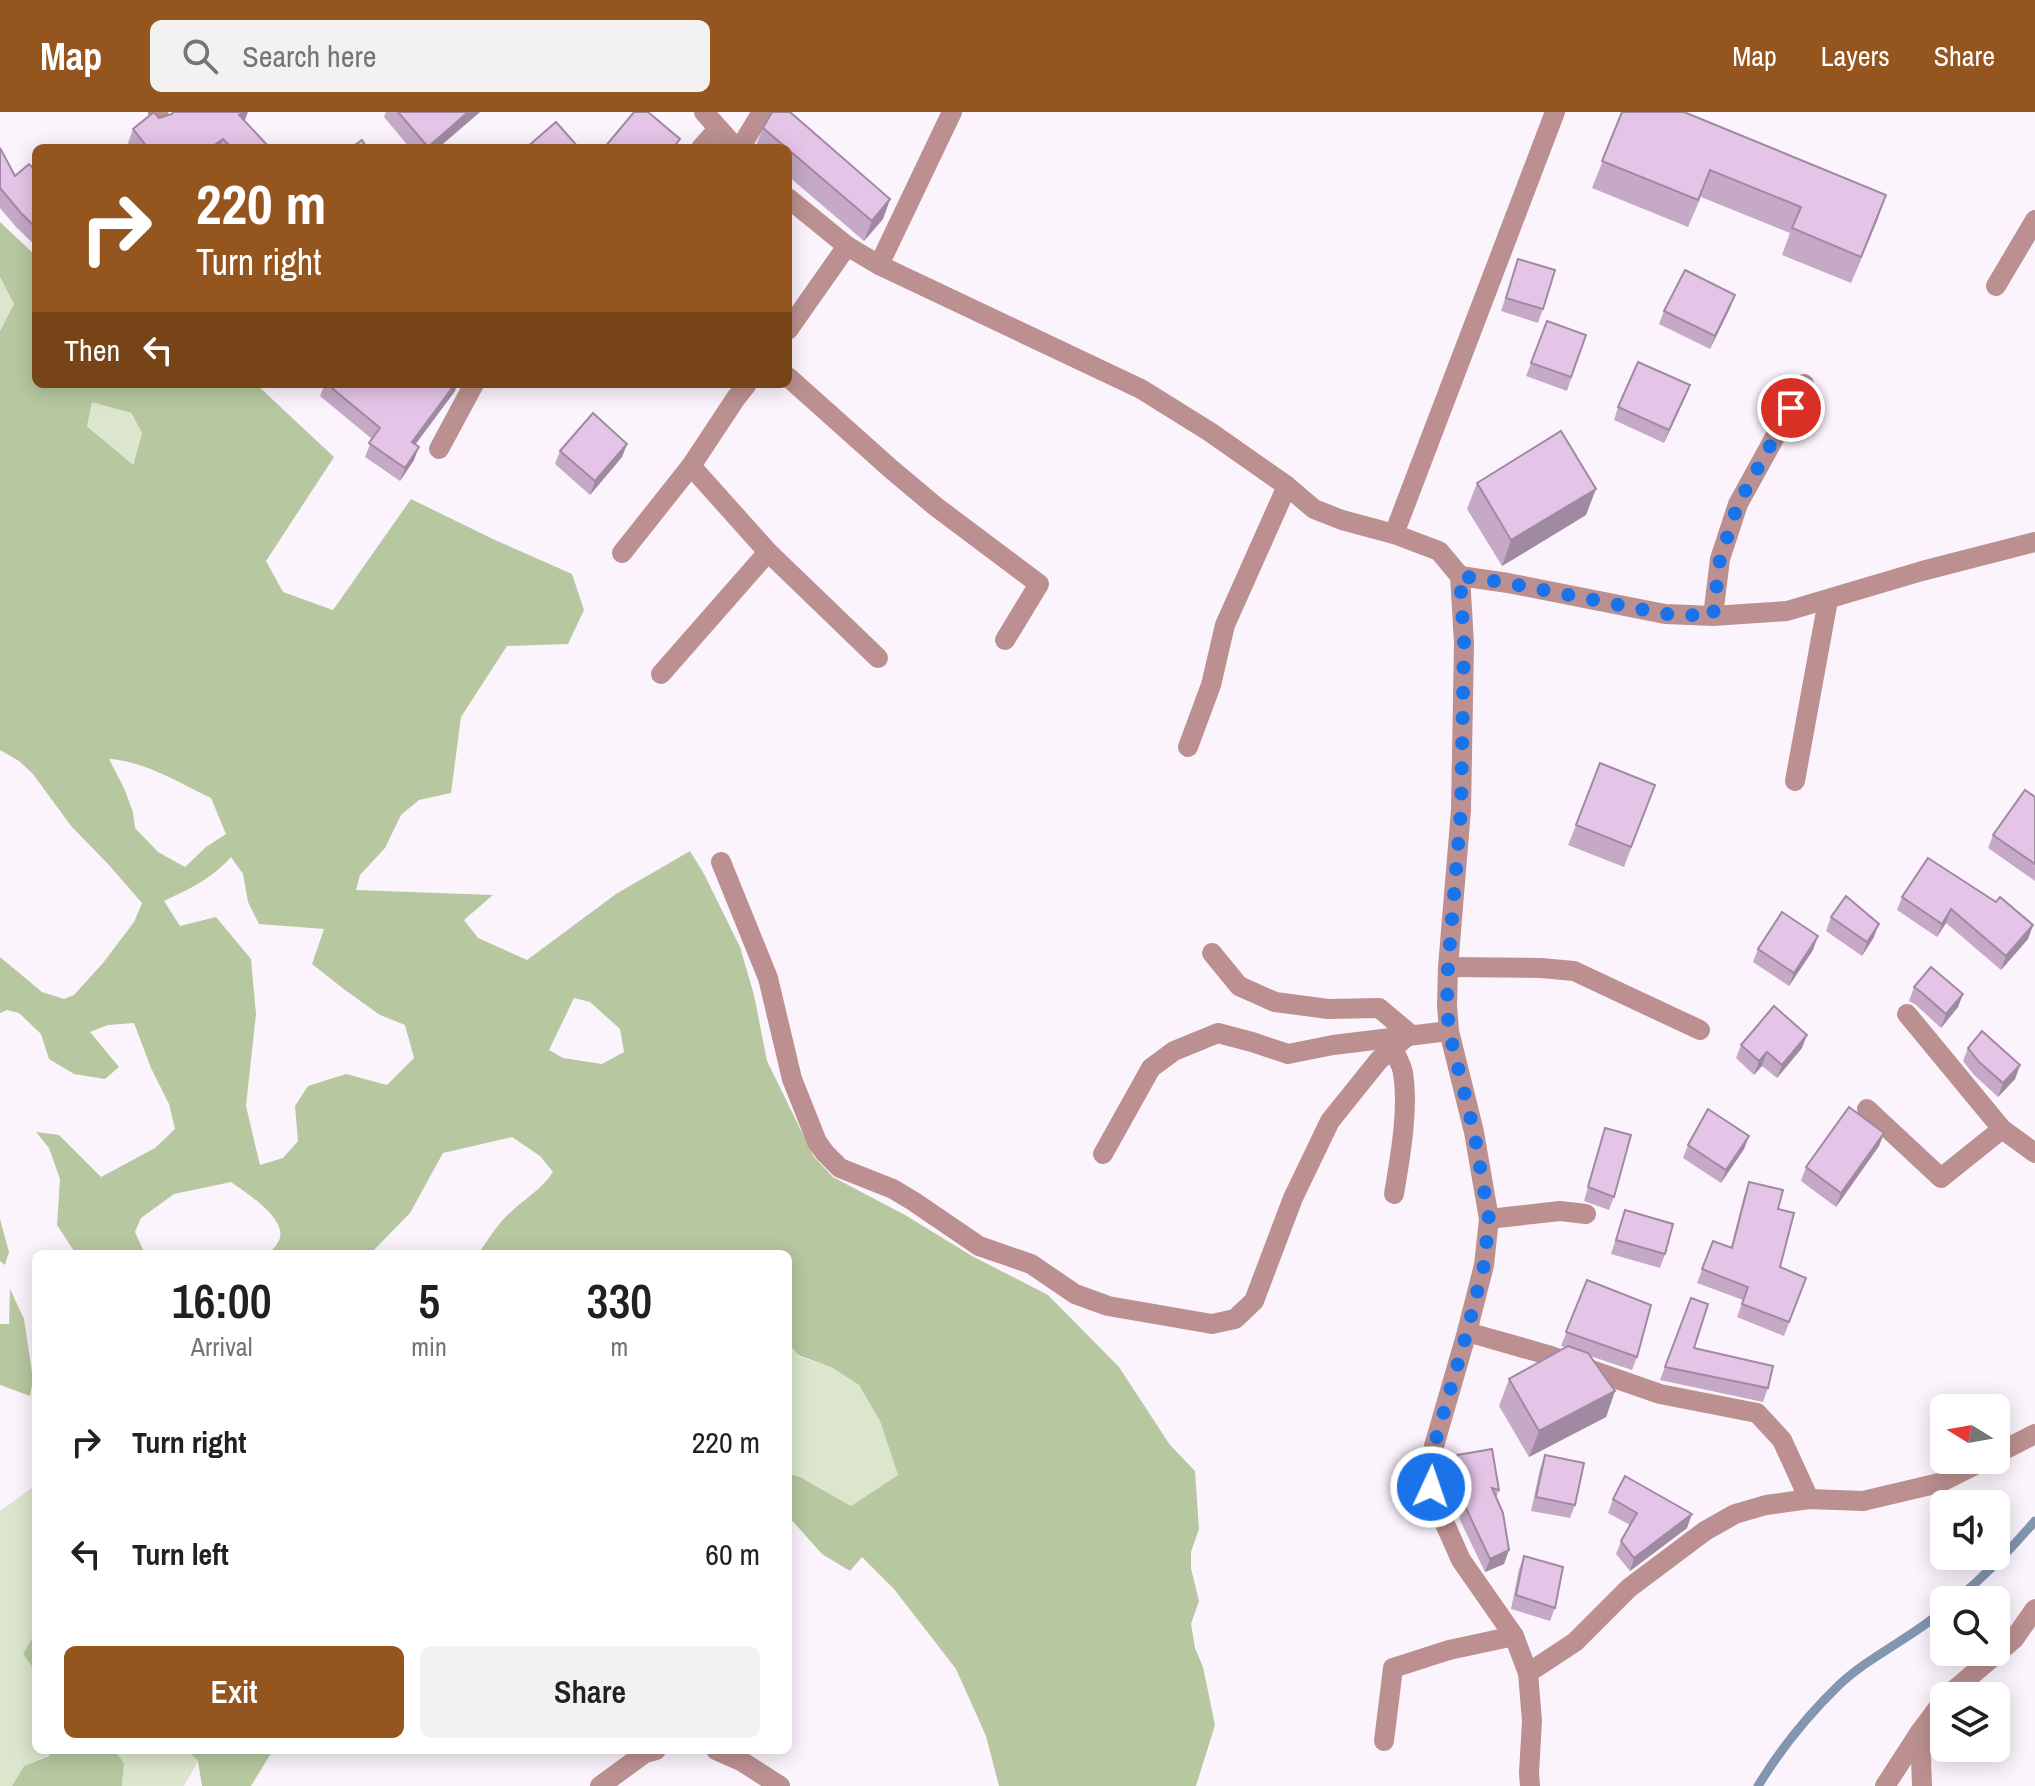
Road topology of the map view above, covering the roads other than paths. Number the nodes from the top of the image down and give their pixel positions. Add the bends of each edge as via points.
1 (704, 112) edge
2 (762, 112) edge
3 (952, 112) edge
4 (1555, 112) edge
5 (718, 129) junction
6 (705, 144) edge
7 (734, 144) edge
8 (741, 144) edge
9 (792, 201) edge
10 (2035, 221) edge
11 (847, 246) junction
12 (879, 265) junction
13 (1996, 286) dead end
14 (792, 324) edge
15 (792, 381) edge
16 (1804, 384) dead end
17 (472, 388) edge
18 (744, 388) edge
19 (439, 449) dead end
20 (691, 466) junction
21 (1287, 486) junction
22 (1394, 534) junction
23 (2035, 542) edge
24 (768, 552) junction
25 (622, 553) dead end
26 (1460, 576) junction
27 (1828, 600) junction
28 (1713, 616) junction
29 (1005, 640) dead end
30 (878, 658) dead end
31 (661, 674) dead end
32 (1188, 747) dead end
33 (1795, 781) dead end
34 (721, 862) dead end
35 (1212, 953) dead end
36 (1448, 967) junction
37 (1907, 1014) dead end
38 (1700, 1030) dead end
39 (1449, 1031) junction
40 (1410, 1034) junction
41 (1393, 1049) junction
42 (1867, 1109) dead end
43 (2002, 1129) junction
44 (2035, 1153) edge
45 (1103, 1154) dead end
46 (1394, 1194) dead end
47 (1586, 1214) dead end
48 (1489, 1219) junction
49 (1467, 1332) junction
50 (2035, 1434) edge
51 (2010, 1447) edge
52 (1957, 1474) edge
53 (1809, 1499) junction
54 (2035, 1609) edge
55 (1514, 1636) junction
56 (1528, 1673) junction
57 (1964, 1682) edge
58 (1930, 1719) edge
59 (1920, 1732) junction
60 (1384, 1741) dead end
61 (644, 1754) edge
62 (725, 1754) edge
63 (600, 1786) edge
64 (780, 1786) edge
65 (1530, 1786) edge
66 (1885, 1786) edge
67 (1922, 1786) edge

1 - 5 street
2 - 8 street
3 - 12 street
4 - 22 street
5 - 6 street
5 - 7 street
9 - 11 street
10 - 13 street
11 - 12 street
11 - 14 street
12 - 21 street via 1141,389
15 - 29 street via 924,497 1039,584
16 - 28 street via 1738,504 1720,559
17 - 19 street
18 - 20 street
20 - 24 street
20 - 25 street
21 - 22 street via 1314,509
21 - 32 street via 1225,625 1211,685
22 - 26 street via 1439,551
23 - 27 street
24 - 30 street
24 - 31 street
26 - 28 street via 1665,614
26 - 36 street via 1461,810
27 - 28 street via 1787,611
27 - 33 street
34 - 41 street via 768,978 792,1079 825,1153 840,1168 893,1189 979,1246 1031,1264 1075,1294 1108,1306 1212,1324 1235,1319 1254,1301 1293,1198 1330,1121
35 - 40 street via 1239,986 1275,1002 1379,1008
36 - 38 street via 1574,971
36 - 39 street
37 - 43 street
39 - 40 street
39 - 48 street
40 - 41 street
40 - 45 street via 1288,1054 1218,1033 1174,1051 1151,1068
41 - 46 street via 1403,1071 1404,1106
42 - 43 street via 1941,1178
43 - 44 street
47 - 48 street via 1560,1211
48 - 49 street
49 - 53 street via 1660,1394 1757,1413 1782,1440
49 - 55 street via 1434,1446 1431,1487 1461,1560
50 - 51 street
52 - 53 street via 1863,1501
53 - 56 street via 1735,1514 1705,1531 1629,1588 1575,1642
54 - 57 street via 2014,1639
55 - 56 street
55 - 60 street via 1393,1668
56 - 65 street
58 - 59 street
59 - 66 street
59 - 67 street
61 - 63 street
62 - 64 street

